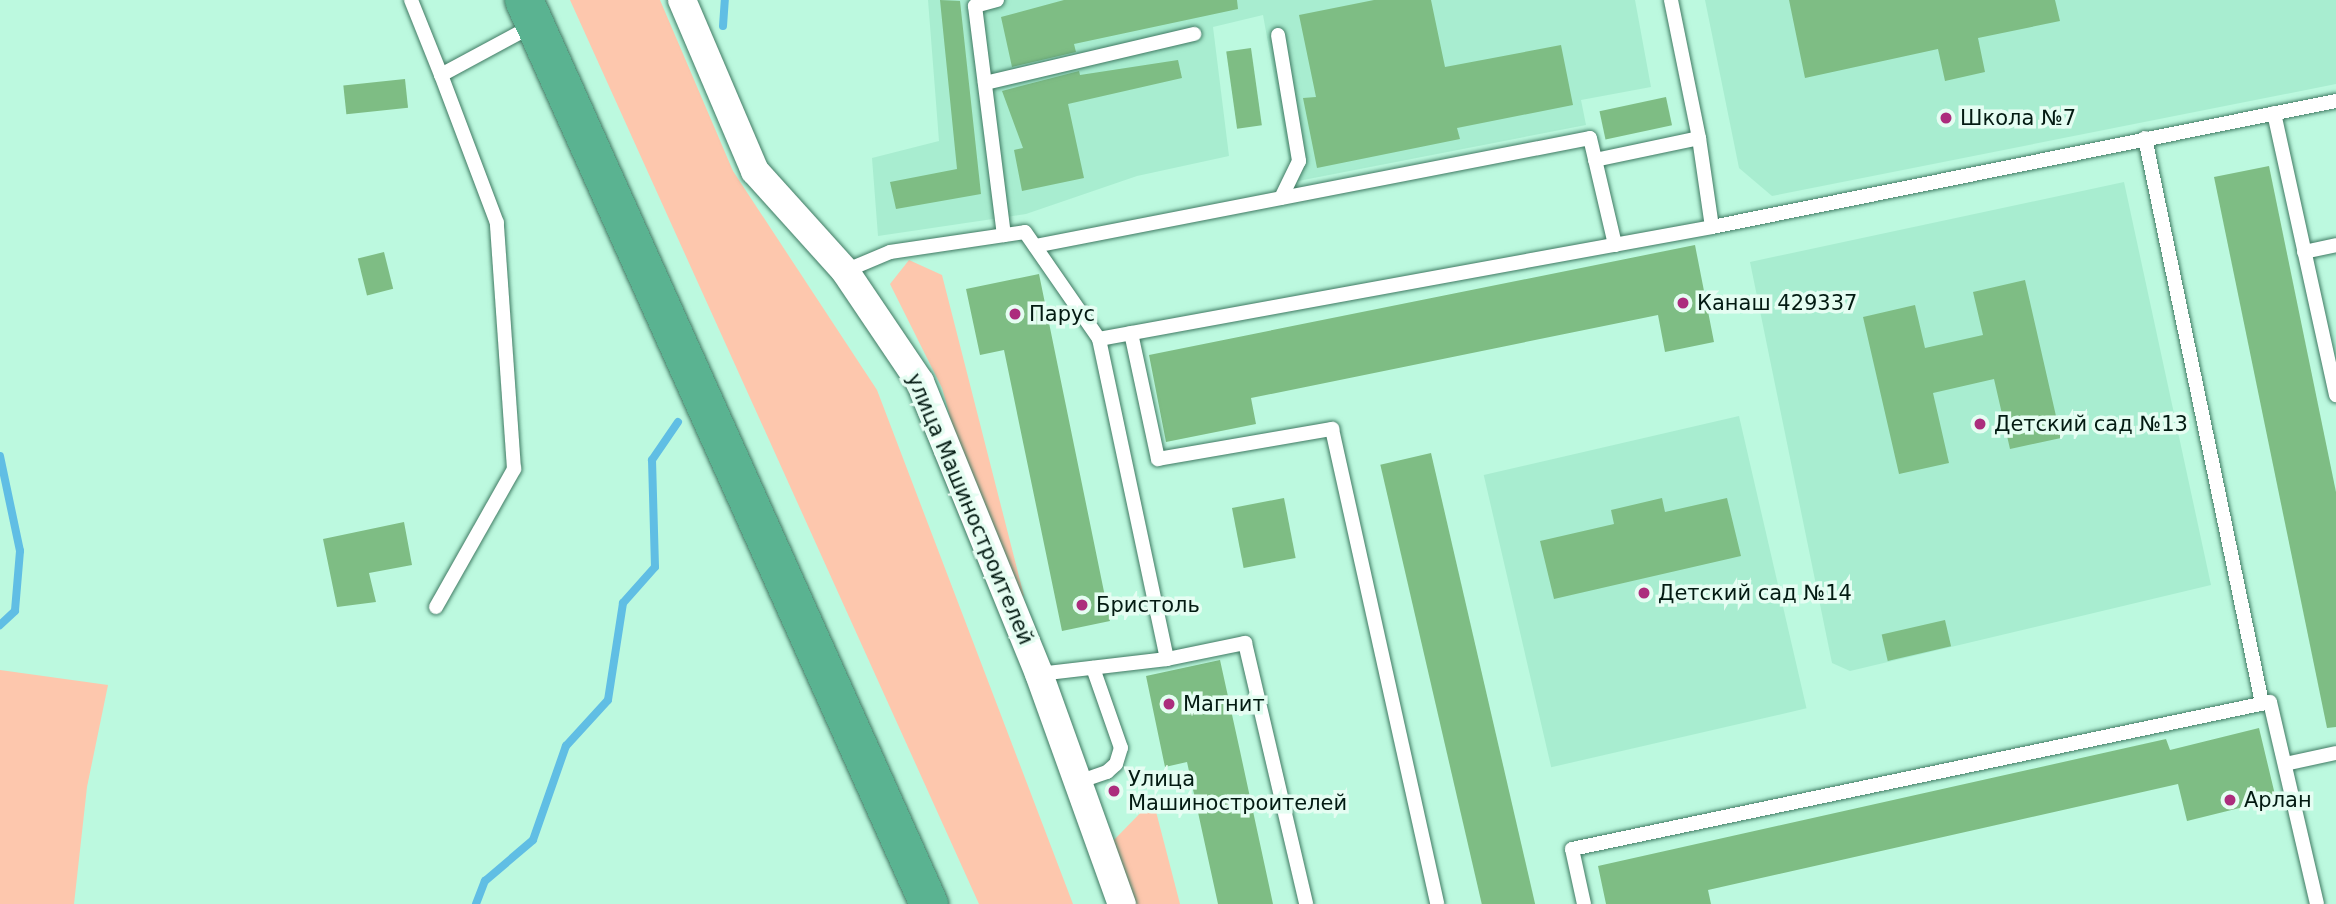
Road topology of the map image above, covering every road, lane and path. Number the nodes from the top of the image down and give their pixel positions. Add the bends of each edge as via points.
1 (411, 0) edge
2 (682, 0) edge
3 (997, 0) edge
4 (1671, 0) edge
5 (529, 12) edge
6 (1194, 34) dead end
7 (1278, 35) dead end
8 (441, 75) junction
9 (985, 83) junction
10 (2336, 101) edge
11 (2274, 113) junction
12 (1699, 138) junction
13 (2146, 138) junction
14 (1595, 160) junction
15 (1281, 198) junction
16 (1712, 227) junction
17 (1004, 235) junction
18 (1615, 245) junction
19 (2336, 245) edge
20 (1035, 246) junction
21 (2304, 252) junction
22 (845, 271) junction
23 (1131, 333) junction
24 (1099, 339) junction
25 (2336, 395) edge
26 (436, 607) dead end
27 (1167, 659) junction
28 (1093, 668) junction
29 (1039, 674) junction
30 (2262, 703) junction
31 (2336, 753) edge
32 (2285, 764) junction
33 (1078, 782) junction
34 (929, 904) edge
35 (1122, 904) edge
36 (1306, 904) edge
37 (1437, 904) edge
38 (1584, 904) edge
39 (2317, 904) edge

1 - 8 lane
2 - 22 street, улица Машиностроителей via 755,171
3 - 9 lane via 975,6
4 - 12 lane
5 - 8 lane
5 - 34 highway
6 - 9 lane
7 - 15 lane via 1299,161
8 - 26 lane via 497,223 514,469
9 - 17 lane
10 - 11 lane
11 - 13 lane
11 - 21 lane
12 - 14 lane
12 - 16 lane
13 - 16 lane
13 - 30 lane
14 - 15 lane via 1590,138
14 - 18 lane
15 - 20 lane
16 - 18 lane
17 - 20 lane via 1025,232
17 - 22 lane via 890,252
18 - 23 lane
19 - 21 lane
20 - 24 lane
21 - 25 lane
22 - 29 street, улица Машиностроителей via 920,382
23 - 24 lane
23 - 37 lane via 1158,459 1332,429
24 - 27 lane
27 - 28 lane
27 - 36 lane via 1245,643
28 - 29 lane
28 - 33 lane via 1121,748 1116,764 1107,772
29 - 33 street, улица Машиностроителей
30 - 32 lane via 2270,702
30 - 38 lane via 1572,849
31 - 32 lane
32 - 39 lane
33 - 35 street, улица Машиностроителей

